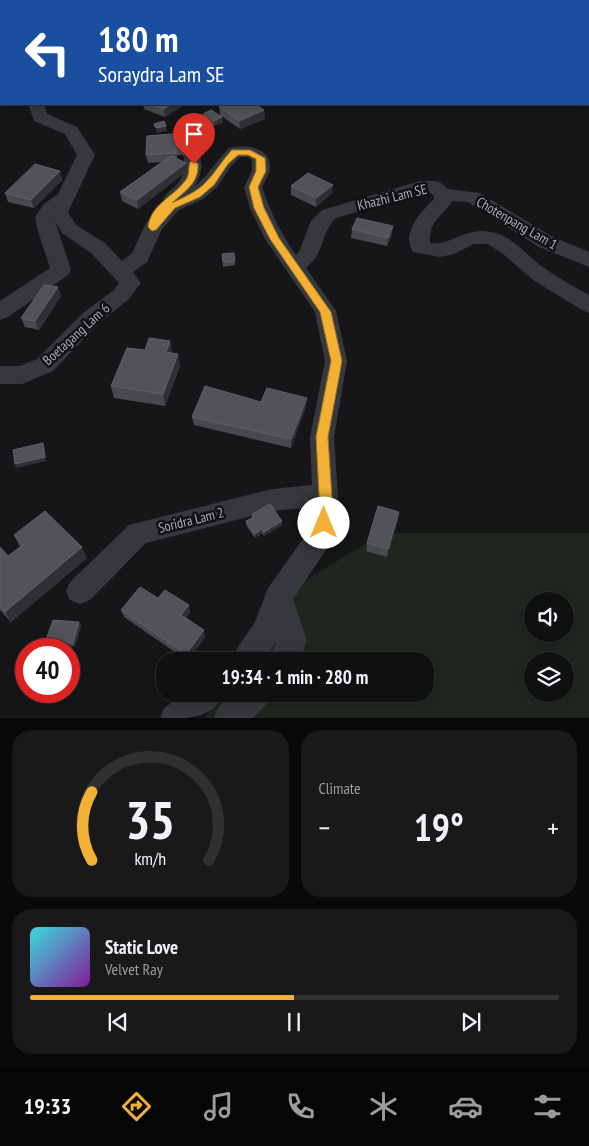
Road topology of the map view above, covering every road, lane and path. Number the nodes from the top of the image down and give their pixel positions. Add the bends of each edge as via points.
1 (36, 105) edge
2 (182, 133) edge
3 (443, 194) junction
4 (64, 197) junction
5 (152, 227) junction
6 (589, 260) edge
7 (294, 267) junction
8 (120, 272) junction
9 (589, 305) edge
10 (0, 312) edge
11 (0, 375) edge
12 (324, 495) junction
13 (80, 590) dead end
14 (278, 597) junction
15 (253, 652) edge
16 (288, 652) edge
17 (198, 702) edge
18 (246, 702) edge
19 (175, 718) edge
20 (229, 718) edge

1 - 4 street via 40,117 71,131 86,156 75,182
2 - 5 street via 194,174 154,217
3 - 6 street, Chotenpang Lam 1 via 473,197 546,242
3 - 7 street, Khazhi Lam SE via 435,187 420,187 329,214 321,221 308,256
3 - 9 street, Khazhi Lam SE via 443,201 426,217 419,231 420,247 441,252 471,238 500,241 512,248 532,269
4 - 8 street via 59,212 69,229 98,248
4 - 10 street via 45,214 44,224 61,270
5 - 7 street via 172,206 196,195 211,183 235,152 250,152 261,158 261,171 253,187 259,208
5 - 8 street via 140,257
7 - 12 street via 325,312 336,361 322,437
8 - 11 street, Boetagang Lam 6 via 131,283 122,295 91,318 45,365 22,375
12 - 13 street, Soridra Lam 2 via 272,500 138,533
12 - 14 street via 323,533
14 - 15 street via 267,630
14 - 16 street via 292,641
17 - 19 street
18 - 20 street

